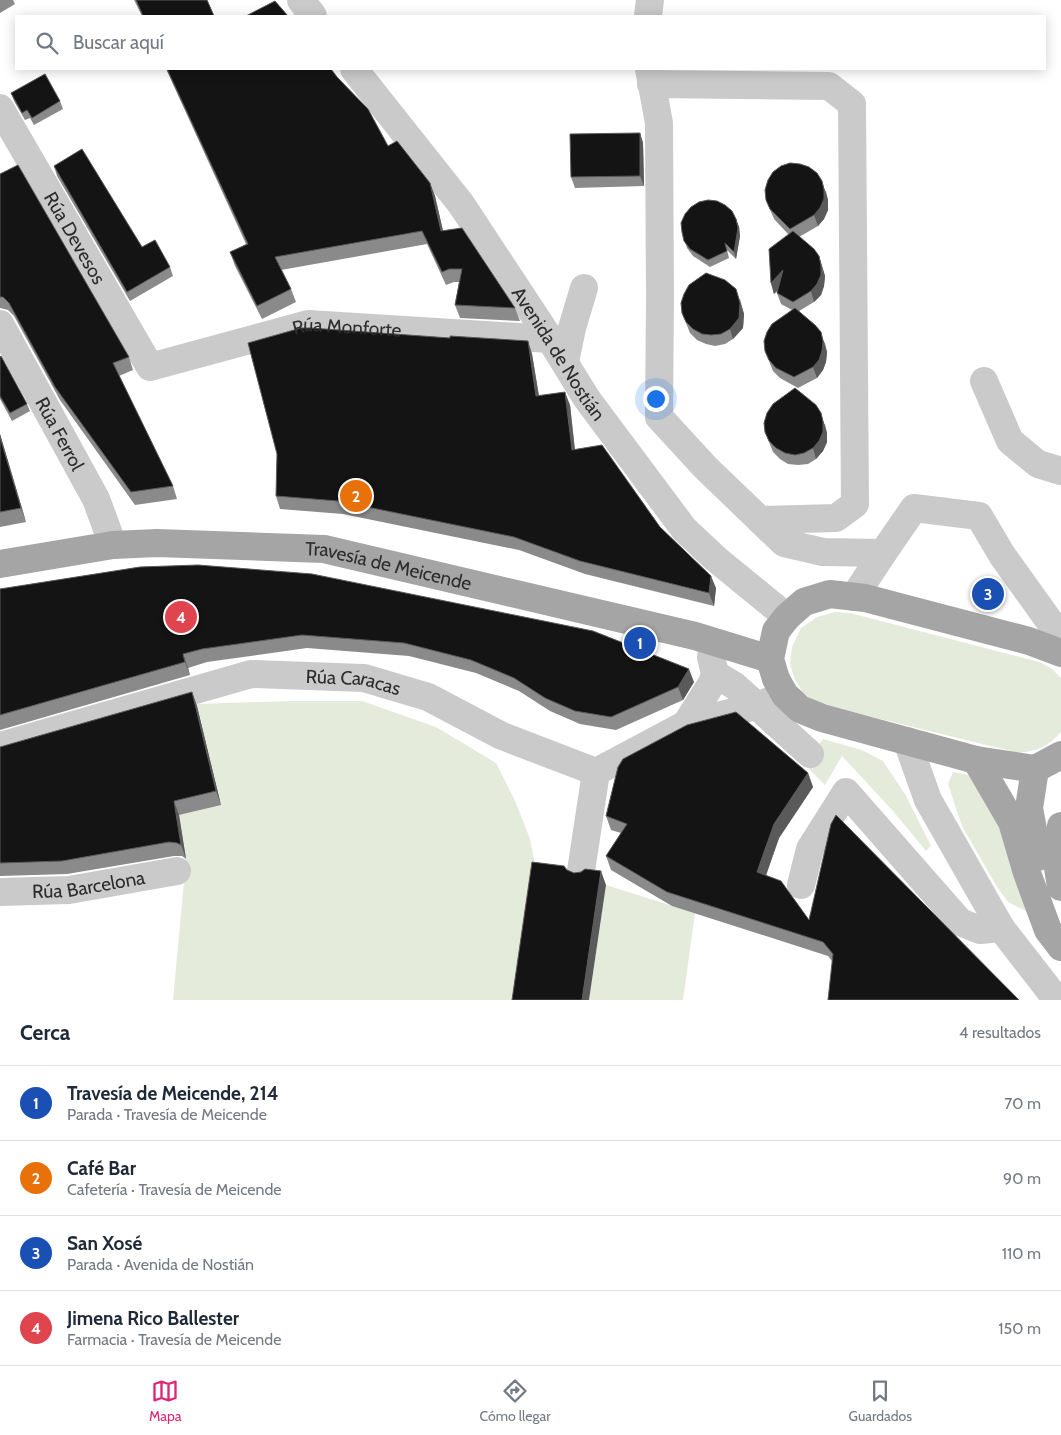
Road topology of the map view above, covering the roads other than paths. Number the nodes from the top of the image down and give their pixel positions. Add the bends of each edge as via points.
1 (301, 0) edge
2 (650, 0) edge
3 (312, 15) edge
4 (648, 15) edge
5 (355, 70) edge
6 (650, 76) edge
7 (0, 108) edge
8 (584, 288) dead end
9 (0, 324) edge
10 (550, 339) junction
11 (565, 362) junction
12 (150, 367) joint
13 (984, 381) dead end
14 (1061, 471) edge
15 (760, 520) junction
16 (113, 545) junction
17 (882, 553) junction
18 (0, 564) edge
19 (854, 597) junction
20 (787, 617) junction
21 (695, 636) junction
22 (1061, 646) edge
23 (1061, 653) edge
24 (770, 659) junction
25 (715, 674) junction
26 (785, 695) junction
27 (756, 706) junction
28 (686, 724) junction
29 (907, 741) junction
30 (0, 746) edge
31 (810, 754) dead end
32 (1061, 755) edge
33 (976, 760) junction
34 (1035, 769) junction
35 (596, 772) junction
36 (1061, 826) edge
37 (177, 871) dead end
38 (581, 871) edge
39 (801, 885) dead end
40 (1061, 887) edge
41 (0, 892) edge
42 (1061, 916) edge
43 (1001, 928) junction
44 (1061, 947) edge
45 (1057, 1000) edge

1 - 3 street
2 - 4 street
5 - 10 street, Avenida de Nostián via 461,204
6 - 15 street via 659,123 659,417
6 - 15 street via 829,86 852,104 855,504 836,518
7 - 12 street, Rúa Devesos
8 - 11 street
9 - 16 street, Rúa Ferrol via 96,499
10 - 11 street, Avenida de Nostián
10 - 12 street, Rúa Monforte via 308,324
11 - 20 street, Avenida de Nostián via 587,398 684,529
13 - 14 street via 1010,441 1038,464
15 - 17 street via 784,543 823,552
16 - 18 main road, Travesía de Meicende
16 - 21 main road, Travesía de Meicende via 157,543 324,549
17 - 19 street
17 - 22 street via 914,508 978,516 1055,629
19 - 20 main road via 830,594 804,602
19 - 23 main road via 1029,641
20 - 24 main road via 776,631
21 - 24 main road, Travesía de Meicende
21 - 25 street via 710,654
24 - 26 main road via 776,680
25 - 27 street via 735,686
25 - 28 street
26 - 27 street
26 - 29 main road via 800,709 822,718
27 - 28 street
27 - 31 street
28 - 35 street
29 - 33 main road
29 - 43 street via 928,800
30 - 35 street, Rúa Caracas via 251,674 364,678 428,697 502,736
32 - 34 main road
33 - 34 main road
33 - 44 main road via 1012,822 1048,930
34 - 42 main road via 1030,808 1036,850 1045,885
35 - 38 street
36 - 40 main road via 1056,855
37 - 41 street, Rúa Barcelona via 70,890
39 - 43 street via 810,849 846,792 960,922 980,930
43 - 45 street

